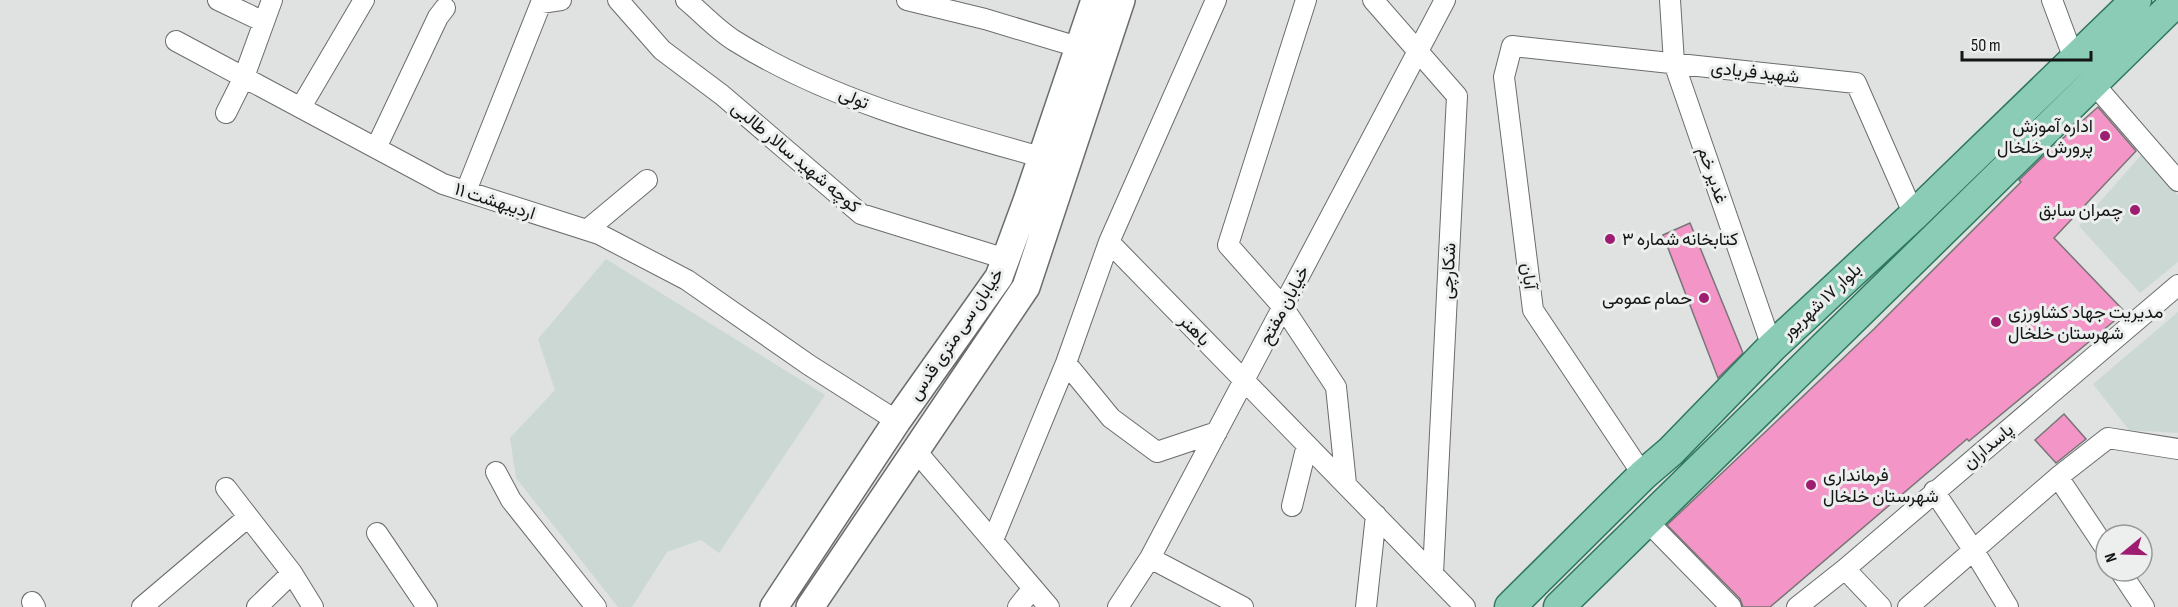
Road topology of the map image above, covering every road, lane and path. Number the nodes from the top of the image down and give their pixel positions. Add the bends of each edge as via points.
1 (218, 0) edge
2 (272, 0) edge
3 (364, 0) edge
4 (561, 0) edge
5 (618, 0) edge
6 (686, 0) edge
7 (907, 0) edge
8 (1095, 0) edge
9 (1121, 0) edge
10 (1216, 0) edge
11 (1306, 0) edge
12 (1373, 0) edge
13 (1445, 0) edge
14 (1670, 0) edge
15 (2052, 0) edge
16 (2136, 0) edge
17 (2178, 0) edge
18 (445, 8) dead end
19 (264, 22) junction
20 (176, 41) dead end
21 (1512, 46) joint
22 (1078, 47) junction
23 (1418, 52) junction
24 (2074, 59) junction
25 (1674, 63) junction
26 (244, 77) junction
27 (2093, 83) junction
28 (301, 107) junction
29 (226, 113) dead end
30 (376, 148) junction
31 (1041, 157) junction
32 (647, 180) dead end
33 (2178, 181) edge
34 (466, 192) junction
35 (1914, 214) junction
36 (587, 230) junction
37 (1109, 242) junction
38 (1002, 268) junction
39 (2178, 285) edge
40 (1026, 287) junction
41 (1282, 307) junction
42 (1772, 347) junction
43 (1066, 363) junction
44 (1245, 381) junction
45 (897, 421) junction
46 (1217, 432) junction
47 (1307, 445) junction
48 (2178, 449) edge
49 (916, 451) junction
50 (496, 472) dead end
51 (1643, 475) junction
52 (2058, 477) junction
53 (1346, 484) junction
54 (226, 488) dead end
55 (1934, 491) junction
56 (1617, 500) junction
57 (1292, 506) dead end
58 (1376, 515) junction
59 (248, 517) junction
60 (1644, 523) junction
61 (2094, 531) edge
62 (377, 533) dead end
63 (993, 540) junction
64 (1974, 551) junction
65 (1150, 558) junction
66 (1845, 568) junction
67 (292, 573) junction
68 (1433, 573) junction
69 (2129, 583) edge
70 (1033, 588) junction
71 (142, 607) edge
72 (257, 607) edge
73 (314, 607) edge
74 (426, 607) edge
75 (596, 607) edge
76 (774, 607) edge
77 (810, 607) edge
78 (1018, 607) edge
79 (1049, 607) edge
80 (1118, 607) edge
81 (1243, 607) edge
82 (1366, 607) edge
83 (1465, 607) edge
84 (1510, 607) edge
85 (1559, 607) edge
86 (1731, 607) edge
87 (1797, 607) edge
88 (1881, 607) edge
89 (1908, 607) edge
90 (2008, 607) edge
91 (2144, 607) edge

1 - 19 street
2 - 19 street
3 - 28 street
4 - 34 street via 541,3
5 - 38 street, کوچه شهید سالار طالبی via 662,50 722,95 861,214
6 - 31 street, تولی via 734,40 788,70 935,128
7 - 22 street
8 - 22 main road, خیابان سی متری قدس
9 - 40 main road, خیابان سی متری قدس
10 - 37 street
11 - 41 street via 1228,245
12 - 23 street, شکارچی
13 - 23 street, خیابان مفتح
14 - 25 street, غدیر خم
15 - 24 street
16 - 24 main road, بلوار ١٧ شهریور
17 - 27 main road, بلوار ١٧ شهریور
18 - 30 street
19 - 26 street
20 - 26 street, ۱۱ اردیبهشت
21 - 25 street, شهید فریادی
21 - 51 street, آبان via 1504,76 1533,310
22 - 31 main road, خیابان سی متری قدس
23 - 41 street, خیابان مفتح
23 - 68 street, شکارچی via 1457,96
24 - 35 main road, بلوار ١٧ شهریور
25 - 35 street, شهید فریادی via 1856,83
25 - 42 street, غدیر خم
26 - 28 street, ۱۱ اردیبهشت
26 - 29 street
27 - 33 street
27 - 60 main road, بلوار ١٧ شهریور
28 - 30 street, ۱۱ اردیبهشت
30 - 34 street, ۱۱ اردیبهشت
31 - 38 main road, خیابان سی متری قدس
32 - 36 street
34 - 36 street, ۱۱ اردیبهشت
35 - 42 main road, بلوار ١٧ شهریور
36 - 45 street, ۱۱ اردیبهشت via 687,280
37 - 43 street
37 - 44 street, باهنر
38 - 40 main road
38 - 45 main road, خیابان سی متری قدس
39 - 55 street, پاسداران
40 - 49 main road, خیابان سی متری قدس
41 - 44 street, خیابان مفتح
41 - 53 street via 1336,387
42 - 51 main road, بلوار ١٧ شهریور
43 - 46 street via 1111,418 1156,453
43 - 63 street
44 - 46 street, خیابان مفتح
44 - 47 street, باهنر
45 - 76 main road, خیابان سی متری قدس
46 - 65 street, خیابان مفتح
47 - 53 street, باهنر
47 - 57 street
48 - 52 street via 2108,438
49 - 63 street
49 - 77 main road, خیابان سی متری قدس
50 - 75 street via 511,500
51 - 56 main road, بلوار ١٧ شهریور
52 - 61 street
52 - 64 street
53 - 58 street, باهنر
54 - 59 street
55 - 64 street
55 - 66 street, پاسداران
56 - 60 main road via 1611,517 1615,527 1629,531
56 - 84 main road, بلوار ١٧ شهریور
58 - 68 street, باهنر
58 - 82 street
59 - 67 street
59 - 71 street
60 - 85 main road, بلوار ١٧ شهریور
60 - 86 street
62 - 74 street
63 - 70 street
64 - 89 street
64 - 90 street
65 - 80 street, خیابان مفتح
65 - 81 street
66 - 87 street, پاسداران
66 - 88 street
67 - 72 street
67 - 73 street
68 - 83 street, باهنر
69 - 91 street
70 - 78 street
70 - 79 street

